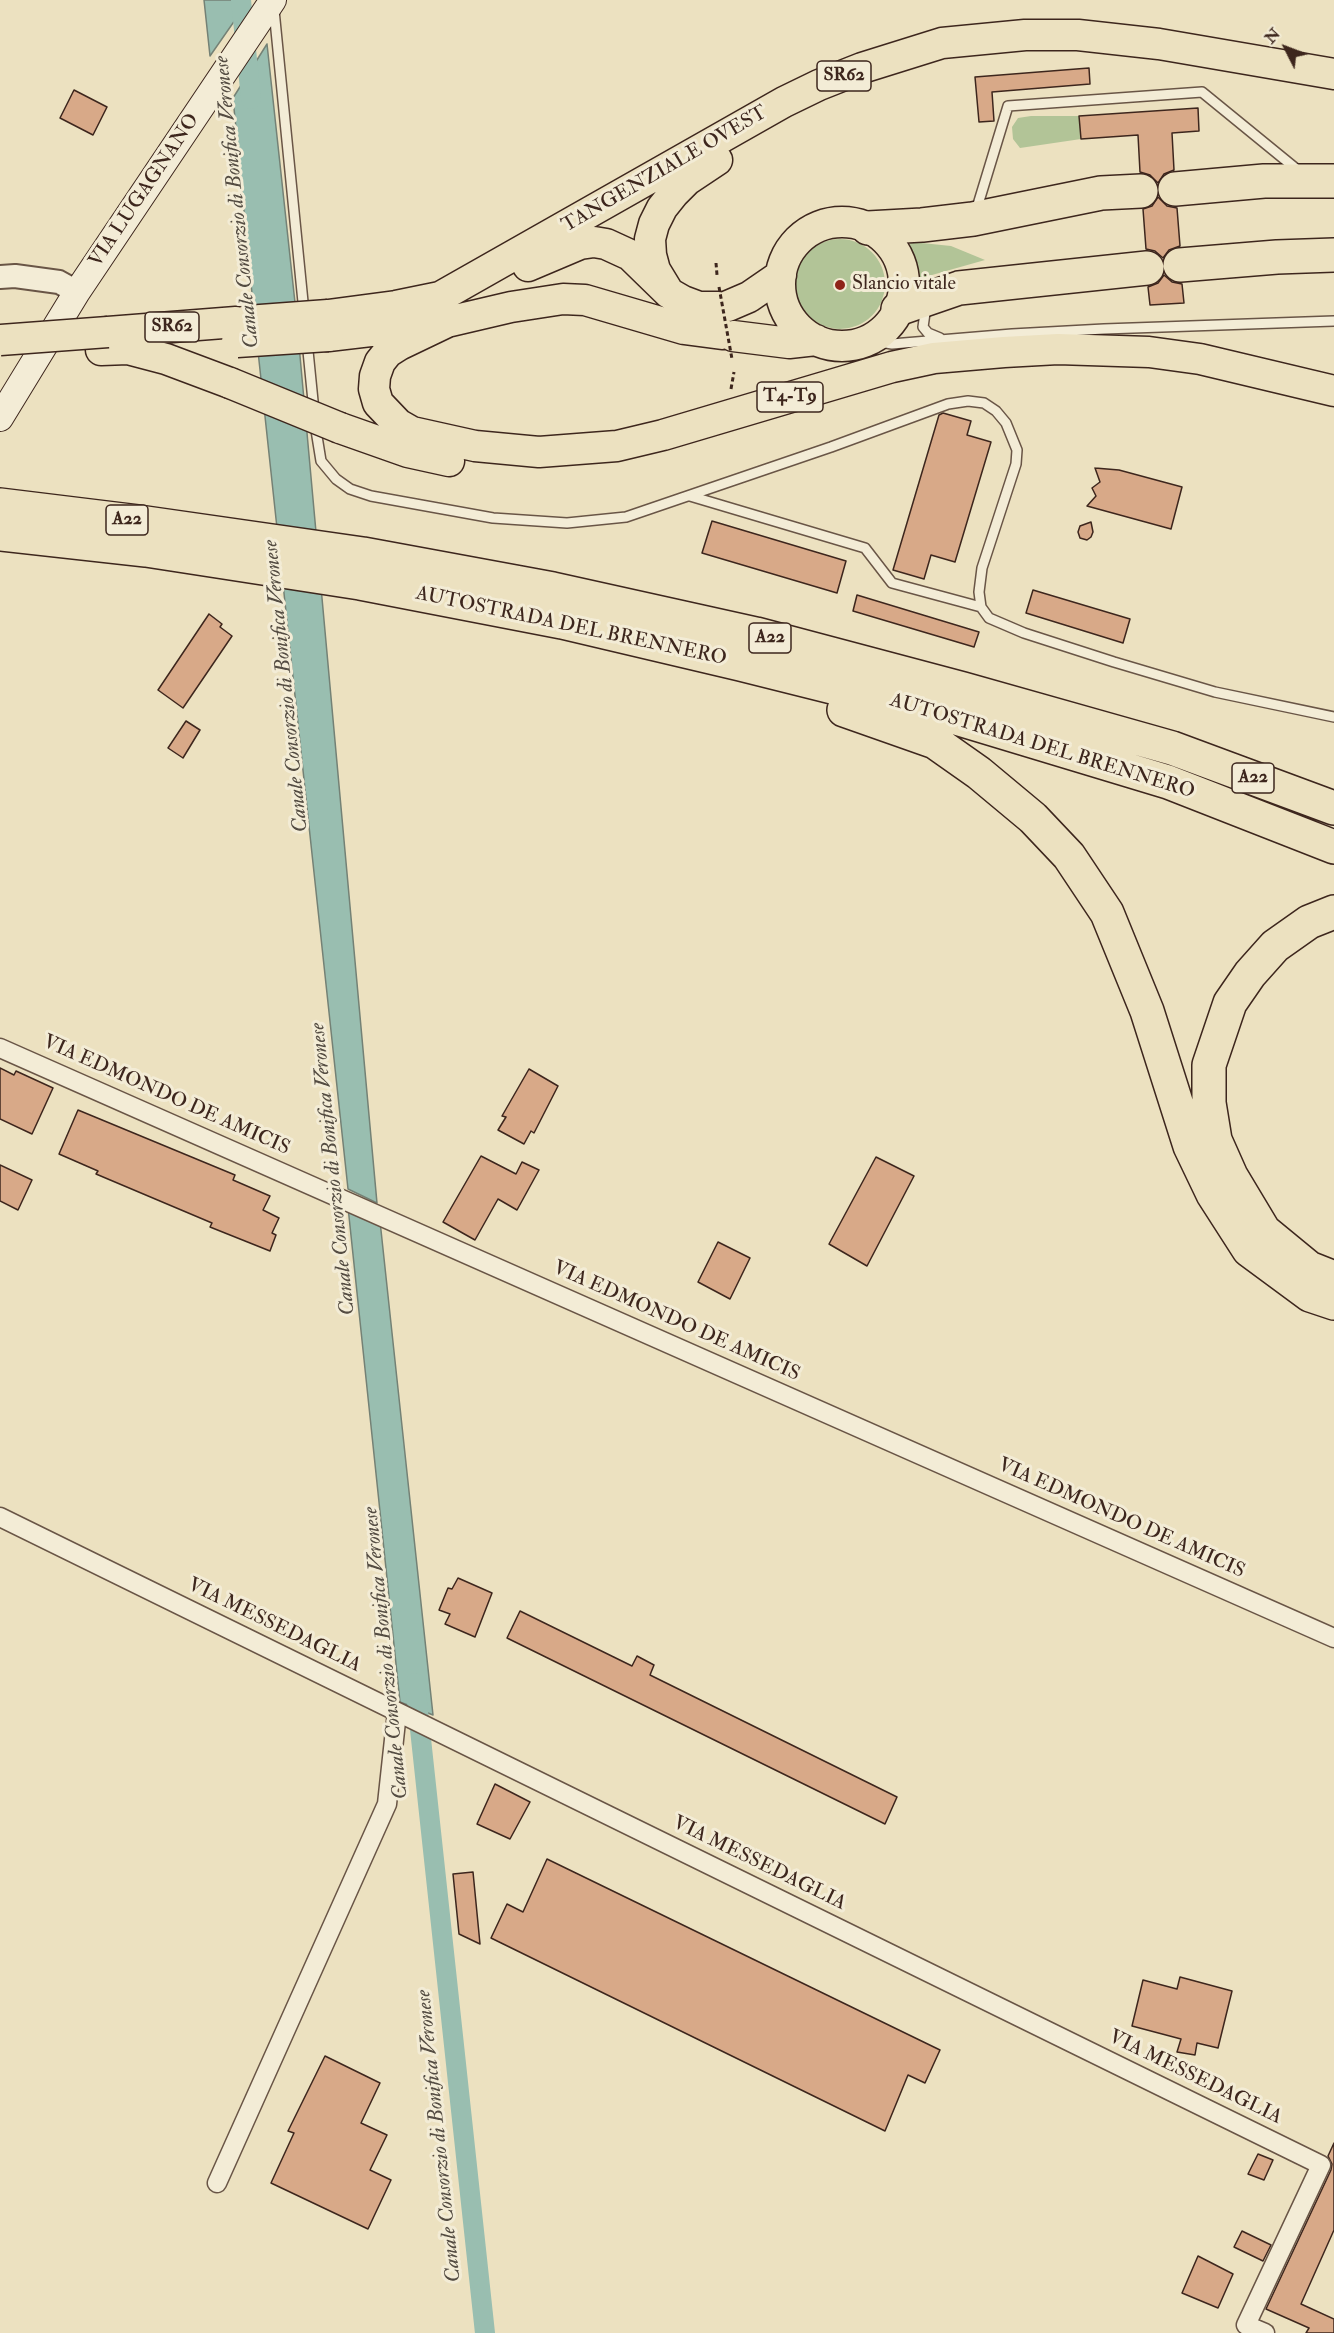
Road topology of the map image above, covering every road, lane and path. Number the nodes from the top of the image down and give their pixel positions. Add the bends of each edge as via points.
1 (271, 4) edge
2 (1334, 74) edge
3 (1334, 90) edge
4 (1323, 181) edge
5 (1175, 189) dead end
6 (1141, 191) dead end
7 (973, 219) junction
8 (868, 228) junction
9 (1334, 255) edge
10 (716, 263) dead end
11 (1180, 265) dead end
12 (1147, 268) dead end
13 (717, 275) dead end
14 (781, 275) junction
15 (0, 277) edge
16 (77, 292) junction
17 (943, 292) junction
18 (669, 293) junction
19 (898, 309) junction
20 (444, 310) junction
21 (1334, 321) edge
22 (725, 322) junction
23 (942, 339) junction
24 (0, 340) edge
25 (816, 340) junction
26 (867, 340) junction
27 (112, 344) junction
28 (0, 360) edge
29 (734, 372) dead end
30 (731, 388) dead end
31 (1334, 392) edge
32 (1334, 411) edge
33 (0, 418) edge
34 (689, 496) junction
35 (0, 505) edge
36 (0, 534) edge
37 (253, 552) junction
38 (362, 568) junction
39 (981, 607) junction
40 (562, 622) junction
41 (1334, 717) edge
42 (1172, 748) junction
43 (1334, 789) edge
44 (1334, 808) edge
45 (1334, 847) edge
46 (1334, 912) edge
47 (0, 1048) edge
48 (1334, 1278) edge
49 (1334, 1303) edge
50 (0, 1517) edge
51 (1334, 1638) edge
52 (397, 1712) junction
53 (217, 2183) dead end
54 (1265, 2333) edge

1 - 16 main road, VIA LUGAGNANO
1 - 34 lane via 277,28 316,440 321,460 336,479 360,493 416,505 494,518 567,523 626,517
2 - 20 highway, TANGENZIALE OVEST / SR62 via 1159,44 1078,35 1025,35 942,44 862,69 784,102
3 - 18 highway, TANGENZIALE OVEST via 1145,52 1074,47 977,53 882,76 753,138 674,193 662,208 650,239 655,270
4 - 5 highway via 1264,181
4 - 7 lane via 1202,92 1008,106
6 - 7 highway via 1101,193
7 - 8 highway
8 - 14 highway via 842,222 816,228 794,246
8 - 19 highway via 888,243 902,268 904,282
9 - 11 highway
10 - 13 path
12 - 17 highway
14 - 22 highway via 749,297
14 - 25 highway via 784,306 802,332
15 - 16 street via 59,282
16 - 33 main road, VIA LUGAGNANO
17 - 19 highway
17 - 23 lane via 922,322 928,333
18 - 20 highway via 630,255 594,242 530,265
18 - 22 highway
19 - 26 highway via 890,323
20 - 22 highway via 563,299 585,300 684,329
20 - 27 highway, TANGENZIALE OVEST / SR62, bridge via 396,306 328,325
20 - 31 highway, T4-T9 via 380,362 374,389 378,403 412,432 475,446 539,452 640,441 892,367 934,358 1004,352 1149,352 1200,359
21 - 23 lane
22 - 22 path, bridge
22 - 25 highway via 789,343
23 - 26 lane via 892,344
24 - 27 highway, TANGENZIALE OVEST / SR62, bridge
25 - 26 highway via 848,346
27 - 28 highway, TANGENZIALE OVEST / SR62
27 - 32 highway, TANGENZIALE OVEST / SR62, bridge via 166,359 408,452 452,462 551,470 601,468 693,448 875,389 947,376 1042,368 1161,371
29 - 30 path
34 - 39 lane via 865,548 892,583
34 - 39 lane via 948,404 984,403 1006,423 1017,450 1016,464 982,568
35 - 37 highway, AUTOSTRADA DEL BRENNERO / A22
36 - 37 highway, AUTOSTRADA DEL BRENNERO / A22 via 146,550
37 - 38 highway, AUTOSTRADA DEL BRENNERO / A22
38 - 40 highway, AUTOSTRADA DEL BRENNERO / A22
38 - 42 highway, AUTOSTRADA DEL BRENNERO / A22 via 553,590 756,634
39 - 41 lane via 998,622 1114,662 1215,692
40 - 45 highway, AUTOSTRADA DEL BRENNERO / A22 via 956,718 1168,782
40 - 49 highway via 680,663 767,684 935,742 979,772 1033,818 1069,856 1107,913 1146,1011 1190,1146 1214,1194 1249,1250 1310,1295
42 - 43 highway
42 - 44 highway, AUTOSTRADA DEL BRENNERO / A22
46 - 48 highway via 1309,922 1275,946 1230,1003 1209,1065 1209,1103 1215,1140 1264,1231 1309,1268
47 - 51 street, VIA EDMONDO DE AMICIS
50 - 52 street, VIA MESSEDAGLIA
52 - 53 street via 387,1804
52 - 54 street, VIA MESSEDAGLIA via 1321,2165 1246,2325

